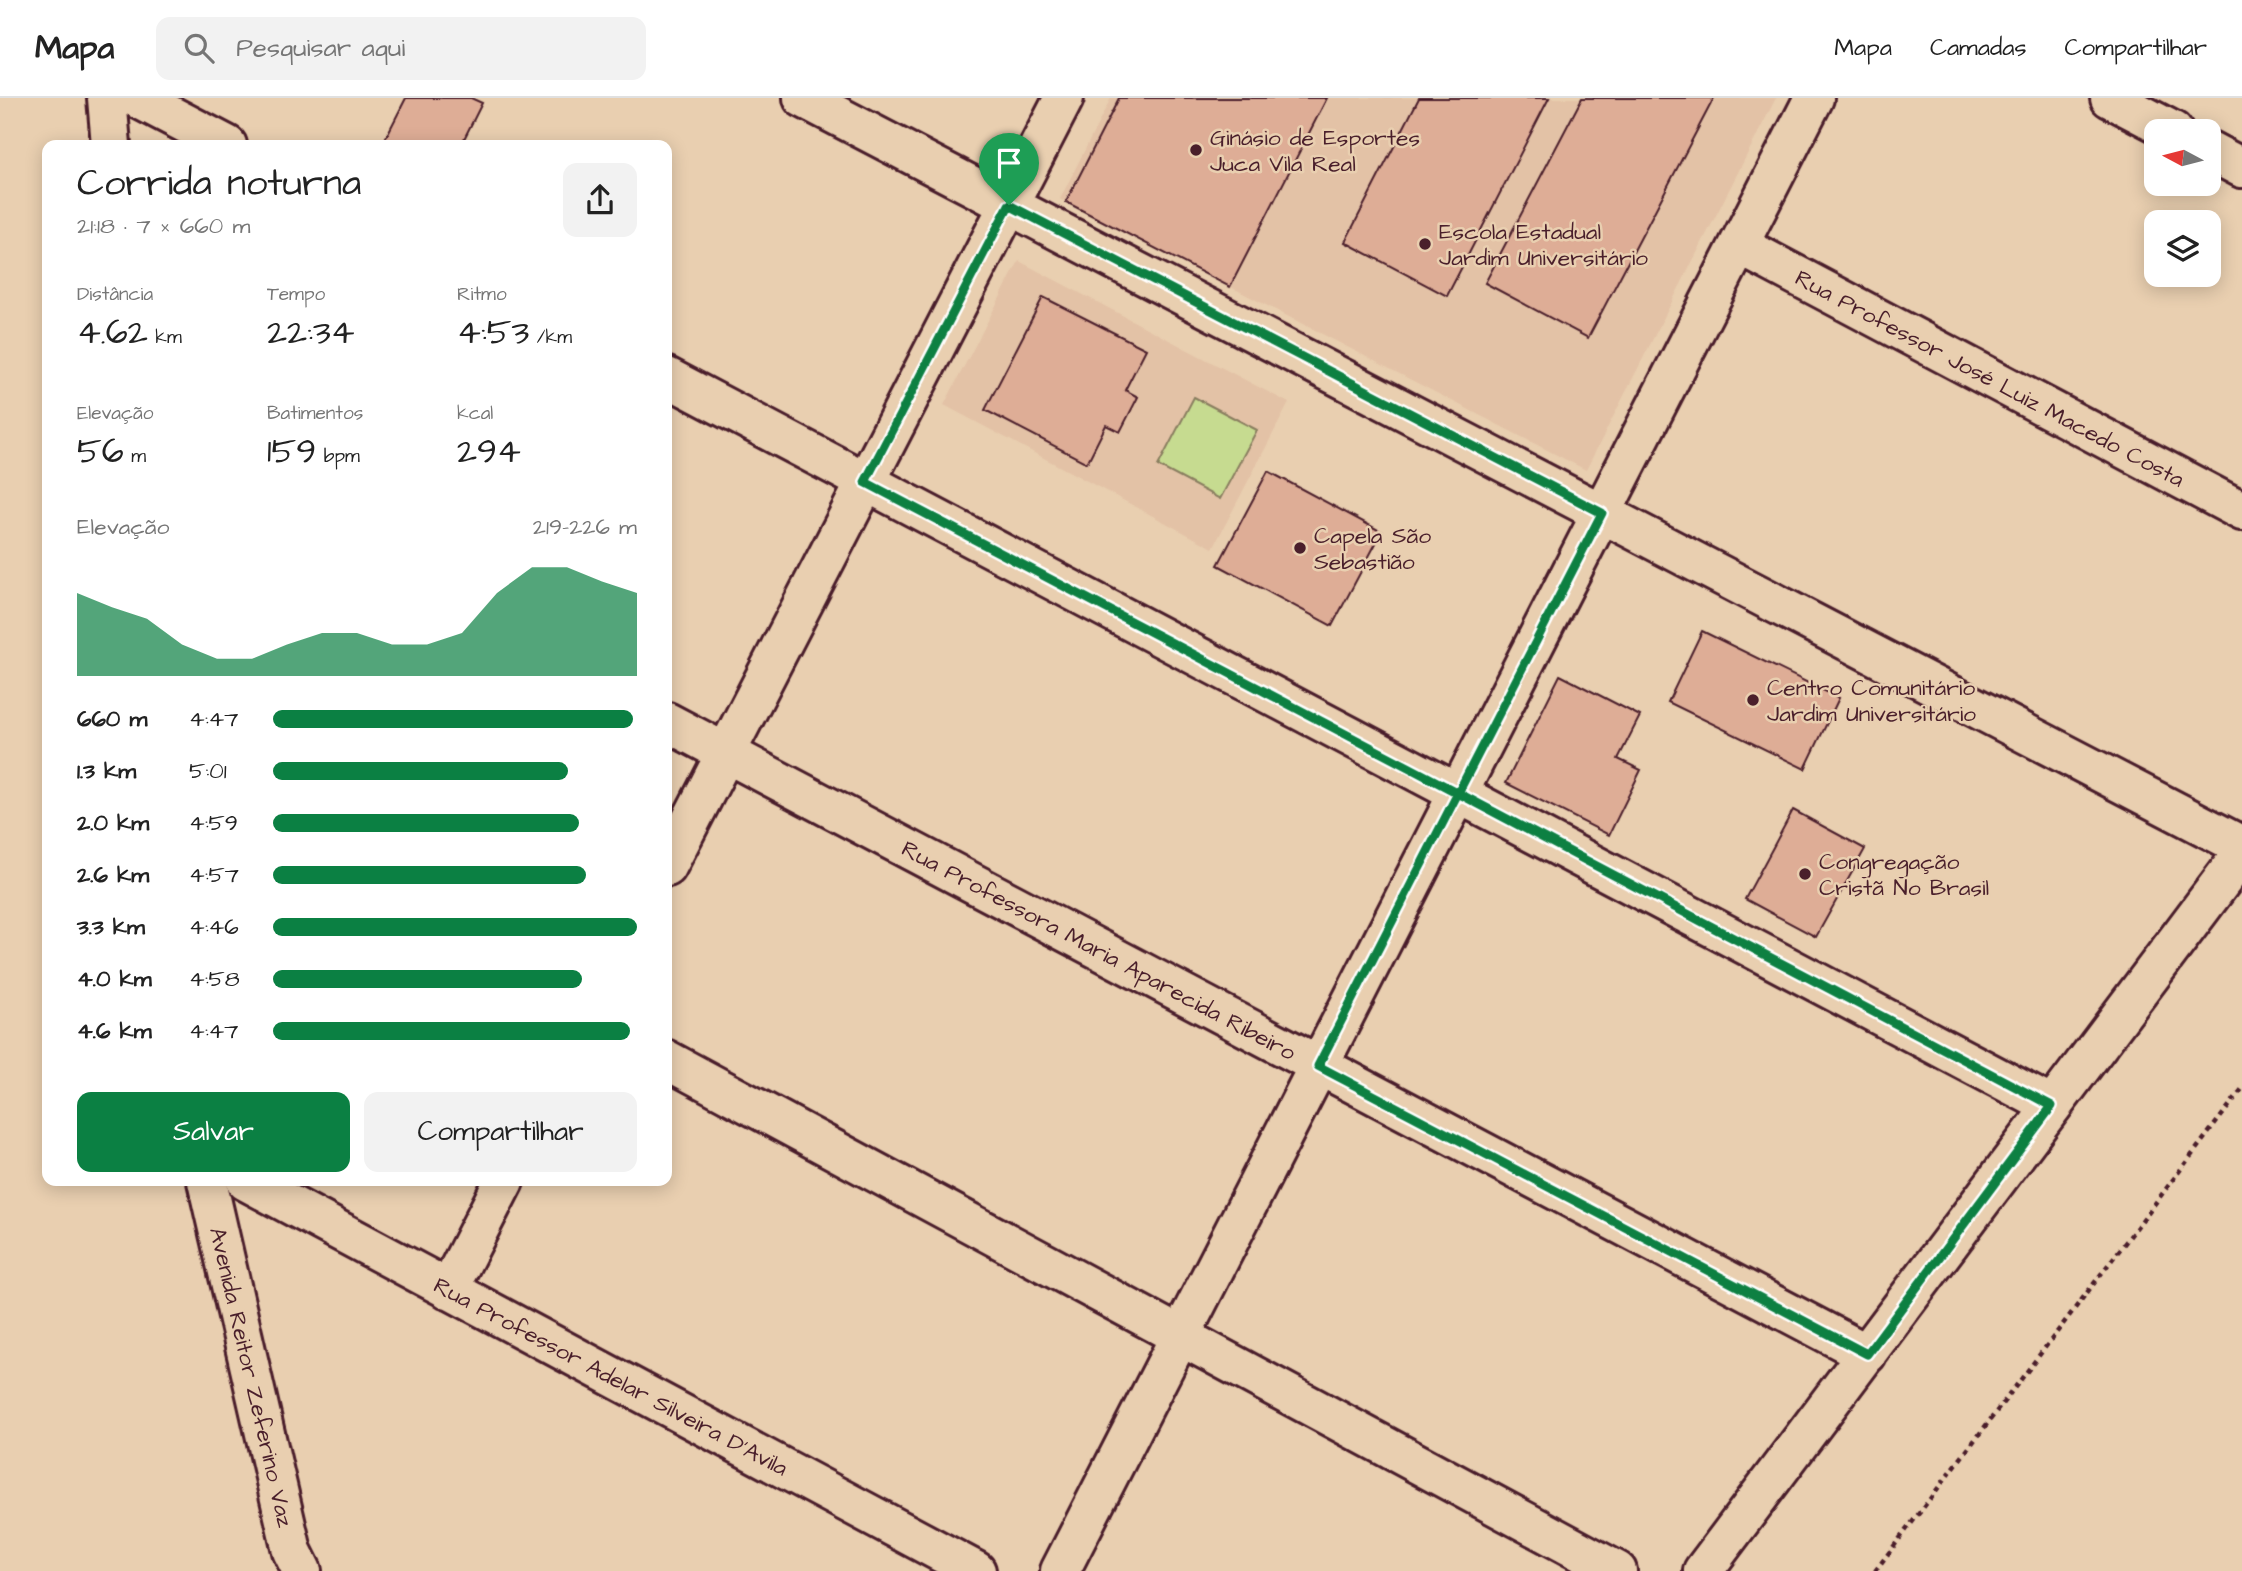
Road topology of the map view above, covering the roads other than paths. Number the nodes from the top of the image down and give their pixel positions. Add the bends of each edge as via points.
1 (107, 98) edge
2 (138, 98) edge
3 (803, 98) edge
4 (1064, 98) edge
5 (1814, 98) edge
6 (2110, 98) edge
7 (2150, 119) edge
8 (111, 140) edge
9 (218, 140) edge
10 (2221, 157) edge
11 (2242, 168) edge
12 (1009, 205) junction
13 (1739, 245) junction
14 (672, 380) edge
15 (865, 482) junction
16 (2242, 511) edge
17 (1602, 513) junction
18 (672, 725) edge
19 (725, 753) junction
20 (1458, 793) junction
21 (2242, 845) edge
22 (2242, 853) edge
23 (672, 857) edge
24 (672, 1063) edge
25 (1318, 1066) junction
26 (2052, 1106) junction
27 (208, 1186) edge
28 (255, 1186) edge
29 (501, 1186) edge
30 (448, 1290) junction
31 (1180, 1336) junction
32 (1867, 1354) junction
33 (297, 1561) edge
34 (328, 1571) edge
35 (976, 1571) edge
36 (1060, 1571) edge
37 (1617, 1571) edge
38 (1703, 1571) edge

1 - 8 street
2 - 9 street
3 - 12 street
4 - 12 street
5 - 13 street
6 - 7 street
10 - 11 street
12 - 15 street
12 - 17 street
13 - 16 street, Rua Professor José Luiz Macedo Costa
13 - 17 street
14 - 15 street
15 - 19 street
15 - 20 street
17 - 20 street
17 - 21 street
18 - 19 street, Rua Professora Maria Aparecida Ribeiro
19 - 23 street
19 - 25 street, Rua Professora Maria Aparecida Ribeiro
20 - 25 street
20 - 26 street
22 - 26 street
24 - 31 street
25 - 31 street
25 - 32 street, Rua Professora Maria Aparecida Ribeiro
26 - 32 street
27 - 33 street, Avenida Reitor Zeferino Vaz
28 - 30 street, Rua Professor Adelar Silveira D'Avila
29 - 30 street
30 - 35 street, Rua Professor Adelar Silveira D'Avila
31 - 36 street
31 - 37 street
32 - 38 street
33 - 34 street

